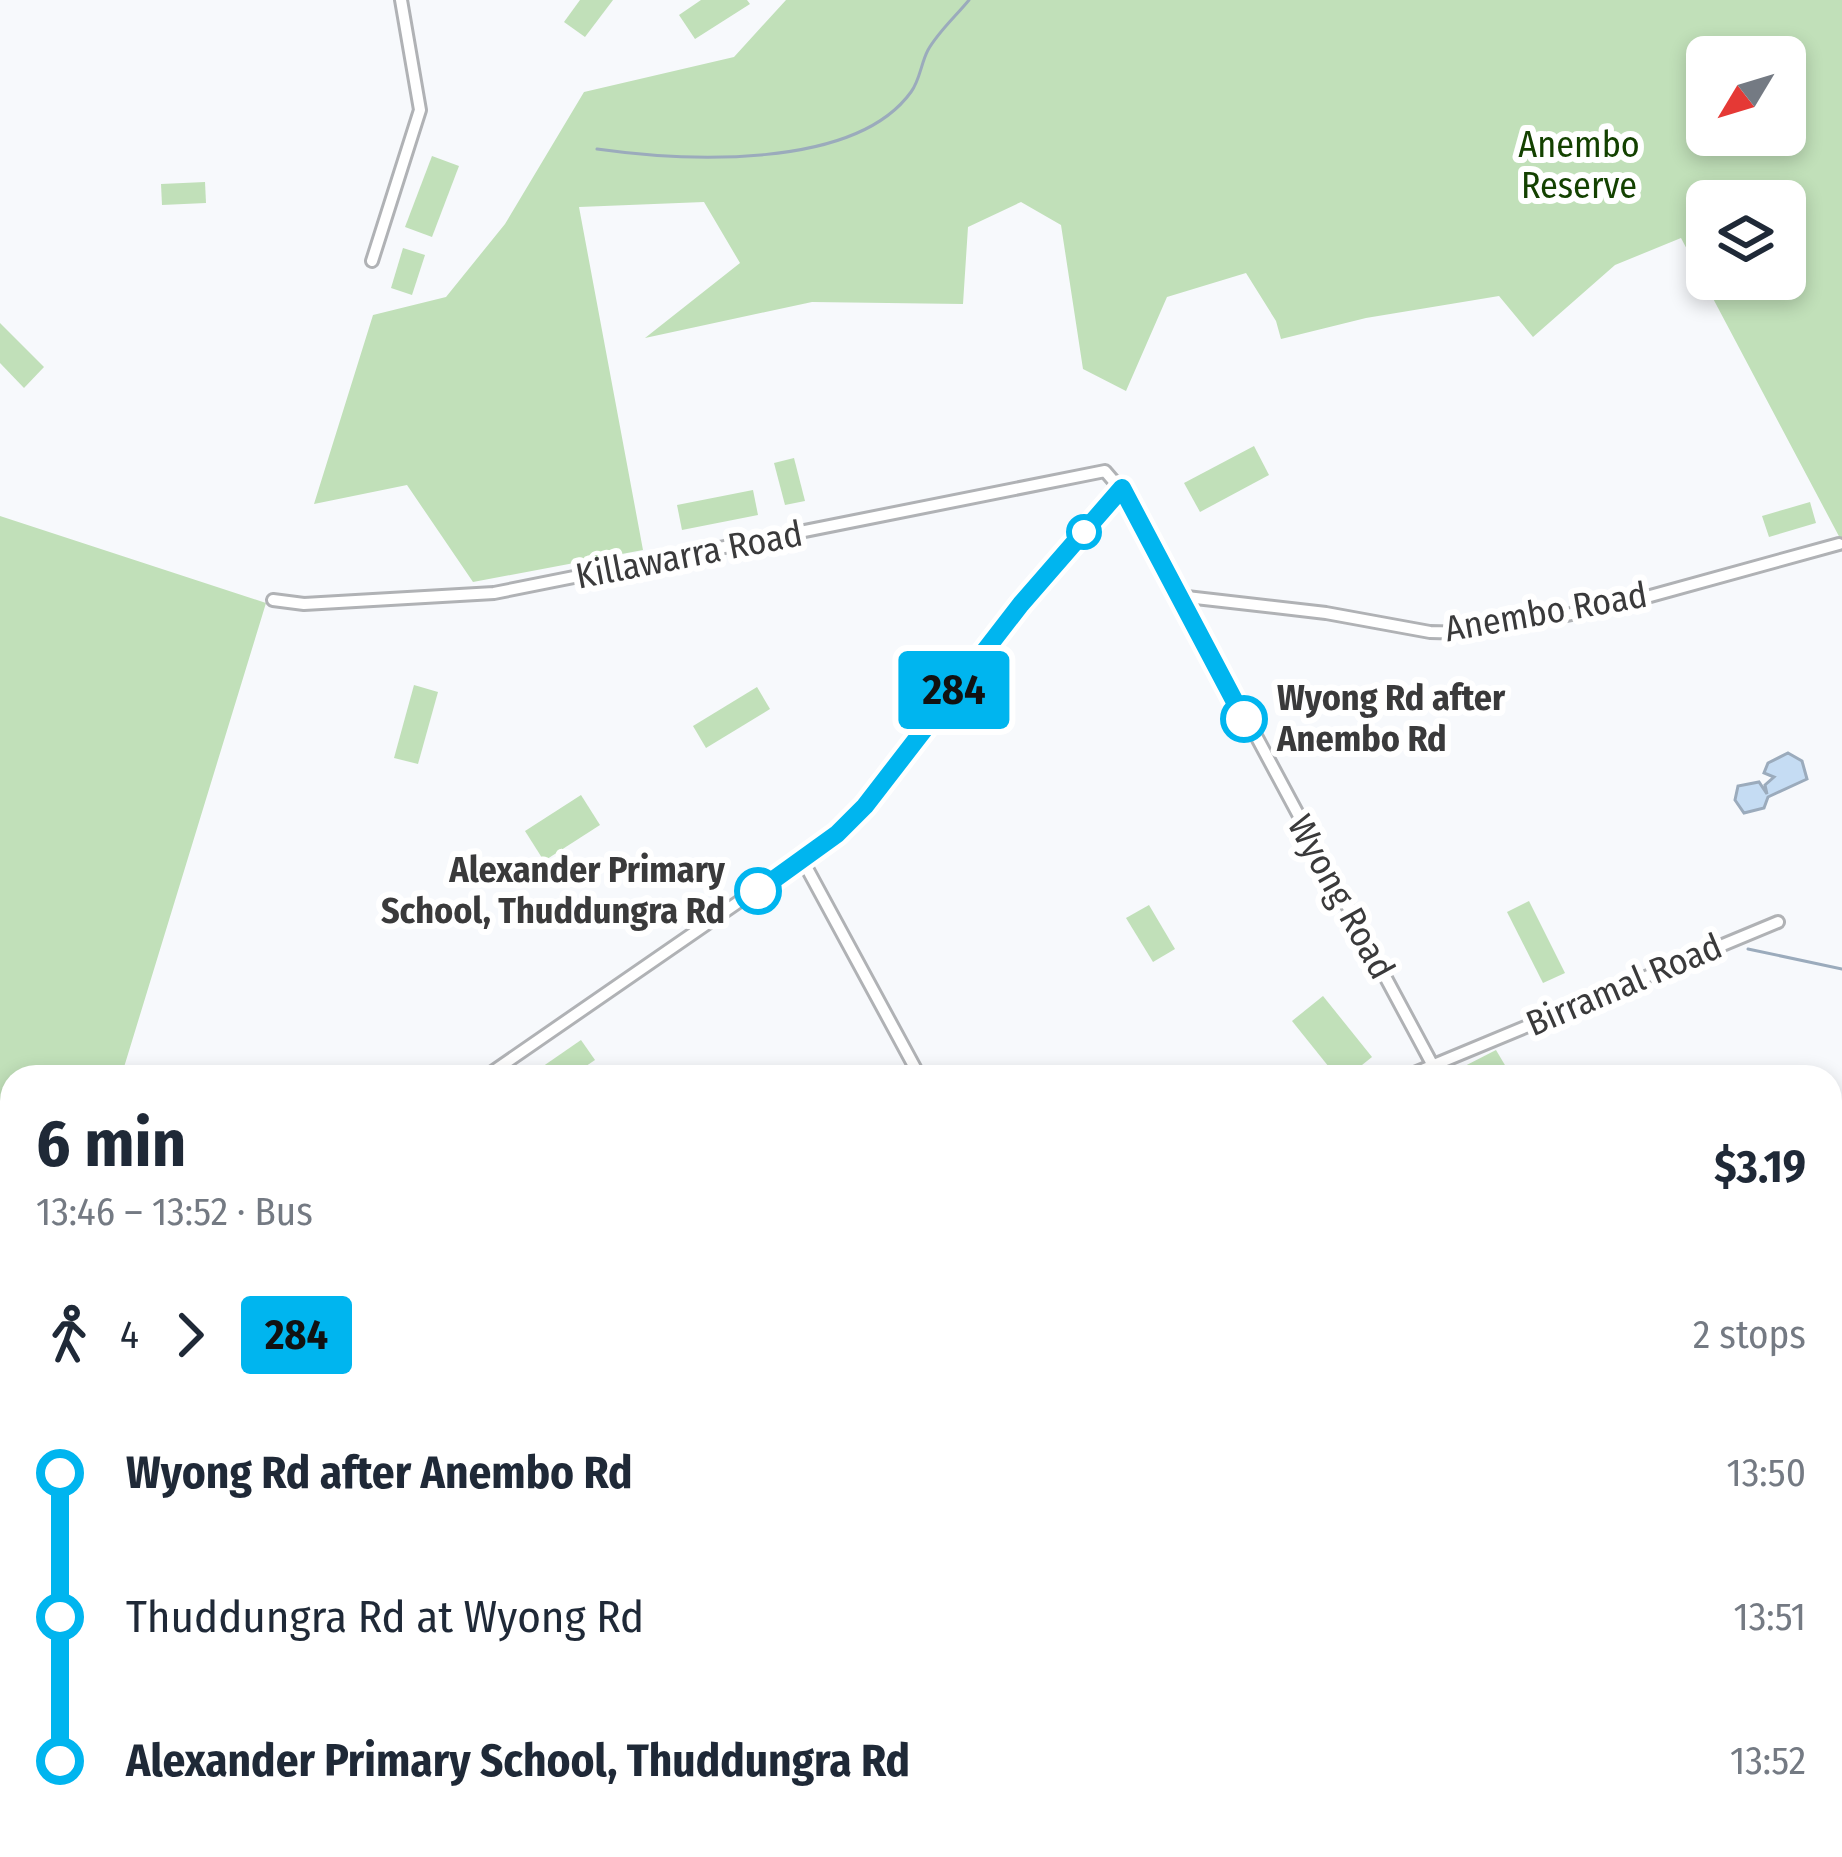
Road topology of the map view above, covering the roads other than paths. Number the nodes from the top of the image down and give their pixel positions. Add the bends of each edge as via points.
1 (401, 0) edge
2 (372, 261) dead end
3 (1100, 471) joint
4 (1122, 488) junction
5 (1839, 544) dead end
6 (1178, 596) junction
7 (273, 599) dead end
8 (803, 861) junction
9 (1778, 922) dead end
10 (503, 1065) edge
11 (914, 1065) edge
12 (1432, 1065) edge
13 (1451, 1065) edge

1 - 2 street via 419,110
3 - 4 street, Wyong Road
3 - 7 street, Killawarra Road via 494,593
4 - 6 street, Wyong Road
4 - 8 street via 865,806
5 - 6 street, Anembo Road via 1614,606 1471,633
6 - 12 street, Wyong Road
8 - 10 street
8 - 11 street
9 - 13 street, Birramal Road

